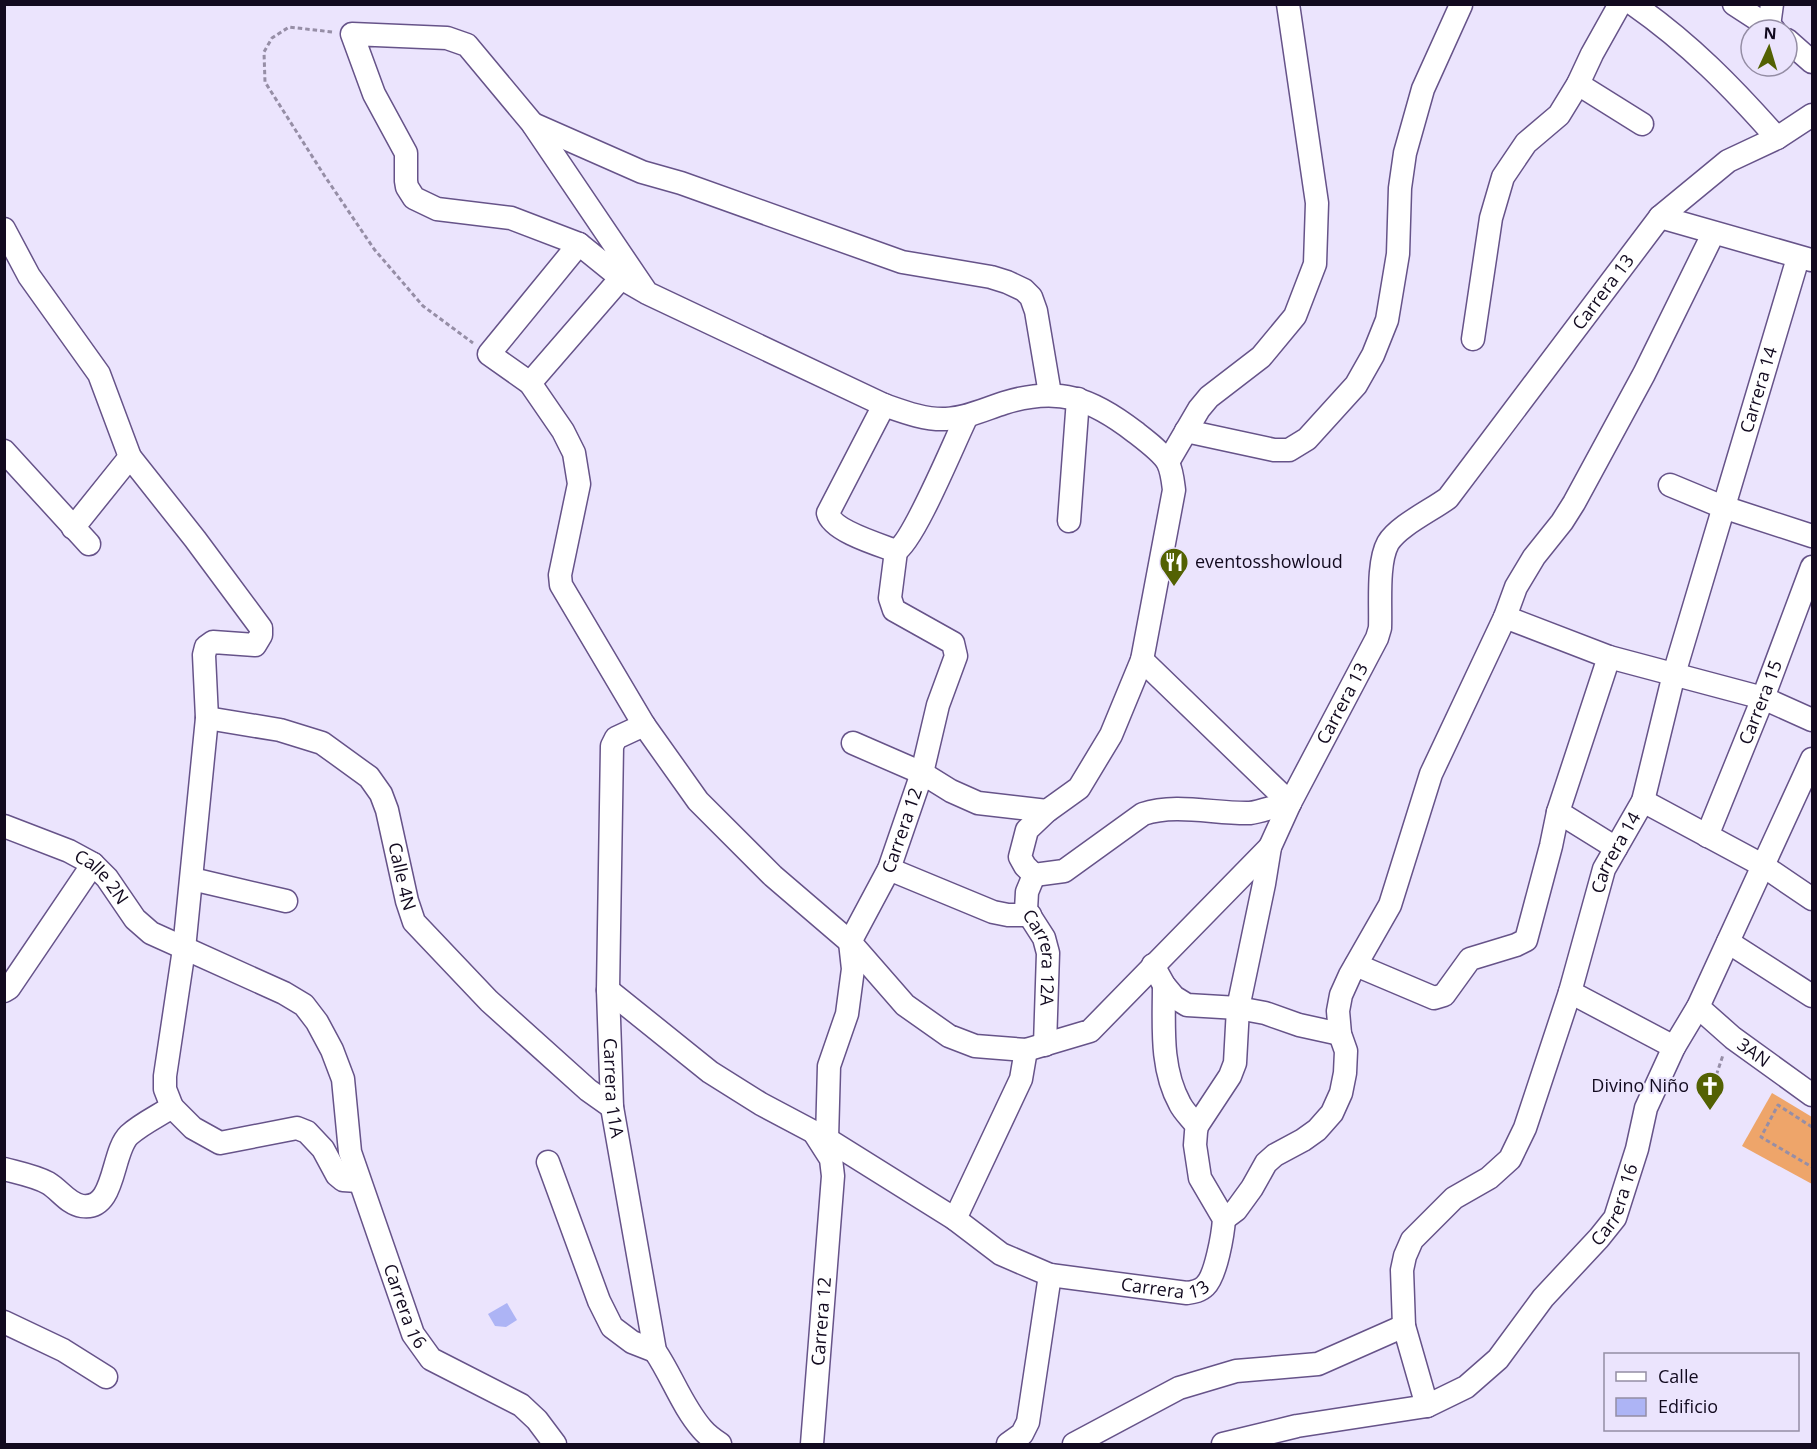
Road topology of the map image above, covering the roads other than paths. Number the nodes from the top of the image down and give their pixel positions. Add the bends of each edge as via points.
1 (1287, 4) edge
2 (1620, 4) edge
3 (1633, 4) edge
4 (1734, 4) edge
5 (1462, 5) edge
6 (1767, 18) edge
7 (1799, 51) edge
8 (1812, 62) edge
9 (1578, 84) junction
10 (1812, 115) edge
11 (532, 123) junction
12 (1642, 124) dead end
13 (1777, 138) junction
14 (1660, 217) junction
15 (4, 229) edge
16 (1713, 234) junction
17 (579, 244) junction
18 (1805, 259) edge
19 (621, 278) junction
20 (647, 293) junction
21 (1473, 339) dead end
22 (530, 382) junction
23 (1050, 394) junction
24 (1078, 399) junction
25 (884, 405) junction
26 (967, 416) junction
27 (1186, 431) junction
28 (4, 451) edge
29 (130, 457) junction
30 (1168, 462) junction
31 (1670, 485) dead end
32 (1723, 507) junction
33 (1069, 521) dead end
34 (73, 528) junction
35 (1812, 536) edge
36 (89, 544) dead end
37 (896, 551) junction
38 (1812, 567) edge
39 (1505, 617) junction
40 (1609, 657) junction
41 (1142, 660) junction
42 (1674, 674) junction
43 (1763, 698) junction
44 (207, 718) junction
45 (1812, 720) edge
46 (644, 725) junction
47 (853, 743) dead end
48 (1812, 759) edge
49 (922, 773) junction
50 (1806, 791) edge
51 (1643, 801) junction
52 (1290, 803) junction
53 (1047, 811) junction
54 (1558, 812) junction
55 (4, 826) edge
56 (1707, 836) junction
57 (1270, 847) junction
58 (1616, 848) junction
59 (93, 864) junction
60 (1762, 866) junction
61 (889, 869) junction
62 (1034, 874) junction
63 (192, 879) junction
64 (1812, 899) edge
65 (286, 901) dead end
66 (1030, 915) junction
67 (850, 942) junction
68 (1728, 942) junction
69 (184, 949) junction
70 (1153, 965) junction
71 (1356, 965) junction
72 (1164, 985) junction
73 (608, 990) junction
74 (4, 991) edge
75 (1569, 992) junction
76 (1812, 996) edge
77 (1698, 1007) junction
78 (1238, 1008) junction
79 (1340, 1034) junction
80 (1674, 1047) junction
81 (1035, 1048) junction
82 (1812, 1095) edge
83 (172, 1107) junction
84 (612, 1107) junction
85 (1197, 1126) junction
86 (821, 1136) junction
87 (348, 1138) joint
88 (548, 1162) dead end
89 (4, 1169) edge
90 (358, 1181) junction
91 (955, 1219) junction
92 (1224, 1219) junction
93 (1050, 1275) junction
94 (4, 1322) edge
95 (1404, 1326) junction
96 (655, 1351) junction
97 (106, 1377) dead end
98 (1427, 1406) junction
99 (555, 1444) edge
100 (720, 1444) edge
101 (812, 1444) edge
102 (1008, 1444) edge
103 (1074, 1444) edge
104 (1223, 1444) edge

1 - 27 street via 1317,203 1315,264 1295,316 1261,357 1209,398
2 - 9 street
3 - 13 street via 1666,27 1734,88
4 - 6 street
5 - 27 street via 1423,89 1405,153 1398,254 1387,320 1356,385 1307,439 1289,450
7 - 8 street
9 - 12 street
9 - 21 street via 1558,115 1526,143 1503,177 1491,218
10 - 13 street, Carrera 13
11 - 17 street via 467,45 447,38 352,34 374,94 406,153 406,182 414,198 437,209 511,218
11 - 20 street
11 - 23 street via 642,171 902,262 991,277 1024,290 1036,311
13 - 14 street, Carrera 13 via 1728,161
14 - 16 street
14 - 52 street, Carrera 13 via 1448,498 1388,543 1382,560 1377,638
15 - 29 street via 30,276 99,374
16 - 18 street
16 - 39 street via 1574,503 1534,557 1516,587
17 - 19 street
17 - 22 street via 489,354
18 - 32 street, Carrera 14
19 - 20 street
19 - 22 street
20 - 25 street
22 - 46 street via 574,453 579,484 561,585
23 - 24 street
23 - 26 street via 1006,402
24 - 30 street via 1110,413
24 - 33 street
25 - 26 street via 927,417
25 - 37 street via 828,513 836,524 861,539
26 - 37 street via 916,525
27 - 30 street
28 - 34 street
29 - 34 street
29 - 44 street via 261,628 259,639 251,646 215,642 206,647
30 - 41 street via 1174,490
31 - 32 street
32 - 35 street
32 - 42 street, Carrera 14
34 - 36 street
37 - 49 street, Carrera 12 via 890,598 894,610 953,643 956,656 938,705
38 - 43 street, Carrera 15
39 - 40 street
39 - 71 street via 1431,774 1390,905
40 - 42 street
40 - 54 street
41 - 52 street
41 - 53 street via 1111,735 1087,777 1079,788
42 - 43 street
42 - 51 street, Carrera 14
43 - 45 street
43 - 56 street, Carrera 15
44 - 63 street
44 - 84 street, Calle 4N via 280,730 322,743 369,777 387,810 414,922 489,1001
46 - 67 street via 698,801 773,876
46 - 73 street, Carrera 11A via 616,738 612,746
47 - 49 street
48 - 50 street, Carrera 16
49 - 53 street via 978,803
49 - 61 street, Carrera 12
50 - 60 street, Carrera 16
51 - 56 street
51 - 58 street, Carrera 14
52 - 57 street, Carrera 13
52 - 62 street via 1253,813 1150,812 1064,871
53 - 62 street via 1027,830 1021,850 1024,866
54 - 58 street
54 - 71 street via 1526,940 1470,958 1444,995 1434,998
55 - 59 street, Calle 2N
56 - 60 street
57 - 70 street
57 - 78 street, Carrera 13
58 - 75 street, Carrera 14 via 1599,884
59 - 69 street, Calle 2N via 135,919 151,933
59 - 74 street
60 - 64 street
60 - 68 street, Carrera 16
61 - 66 street via 993,912
61 - 67 street, Carrera 12
62 - 66 street, Carrera 12A via 1027,892 1026,910
63 - 65 street
63 - 69 street
66 - 81 street, Carrera 12A via 1048,953
67 - 81 street via 905,1005 949,1036 975,1046
67 - 86 street via 853,969 847,1014 829,1066
68 - 76 street
68 - 77 street, Carrera 16
69 - 83 street via 165,1076
69 - 87 street, Calle 2N via 304,1005 332,1050 343,1079
70 - 72 street
70 - 81 street via 1089,1031
71 - 79 street via 1341,995
72 - 78 street via 1187,1005
72 - 85 street via 1164,1052 1170,1082
73 - 84 street, Carrera 11A
73 - 86 street via 710,1072
75 - 80 street
75 - 95 street, Carrera 14 via 1525,1128 1510,1159 1489,1178 1454,1198 1412,1240 1402,1270
77 - 80 street, Carrera 16
77 - 82 street, 3AN via 1733,1038
78 - 79 street
78 - 85 street, Carrera 13 via 1233,1070
79 - 92 street via 1346,1051 1346,1073 1332,1113 1310,1135 1266,1163 1236,1210
80 - 98 street, Carrera 16 via 1646,1108 1615,1218 1543,1298 1498,1359 1466,1387
81 - 91 street, Carrera 12A
83 - 89 street via 129,1135 108,1188 99,1203 92,1206 72,1202 50,1184
83 - 90 street via 193,1128 220,1143 297,1128 307,1132 323,1149 337,1175 343,1180
84 - 96 street, Carrera 11A
85 - 92 street via 1195,1145 1200,1178
86 - 91 street
86 - 101 street, Carrera 12 via 833,1176
87 - 90 street, Carrera 16
88 - 96 street via 612,1327 632,1342
90 - 99 street, Carrera 16 via 413,1334 431,1359 521,1405
91 - 93 street via 1001,1254
92 - 93 street, Carrera 13 via 1213,1271 1207,1285 1197,1291 1187,1293
93 - 102 street via 1028,1422 1022,1434
94 - 97 street via 63,1350
95 - 98 street, Carrera 14
95 - 103 street via 1318,1364 1236,1371 1179,1388
96 - 100 street, Carrera 11A via 685,1405 703,1430
98 - 104 street, Carrera 16 via 1297,1426

